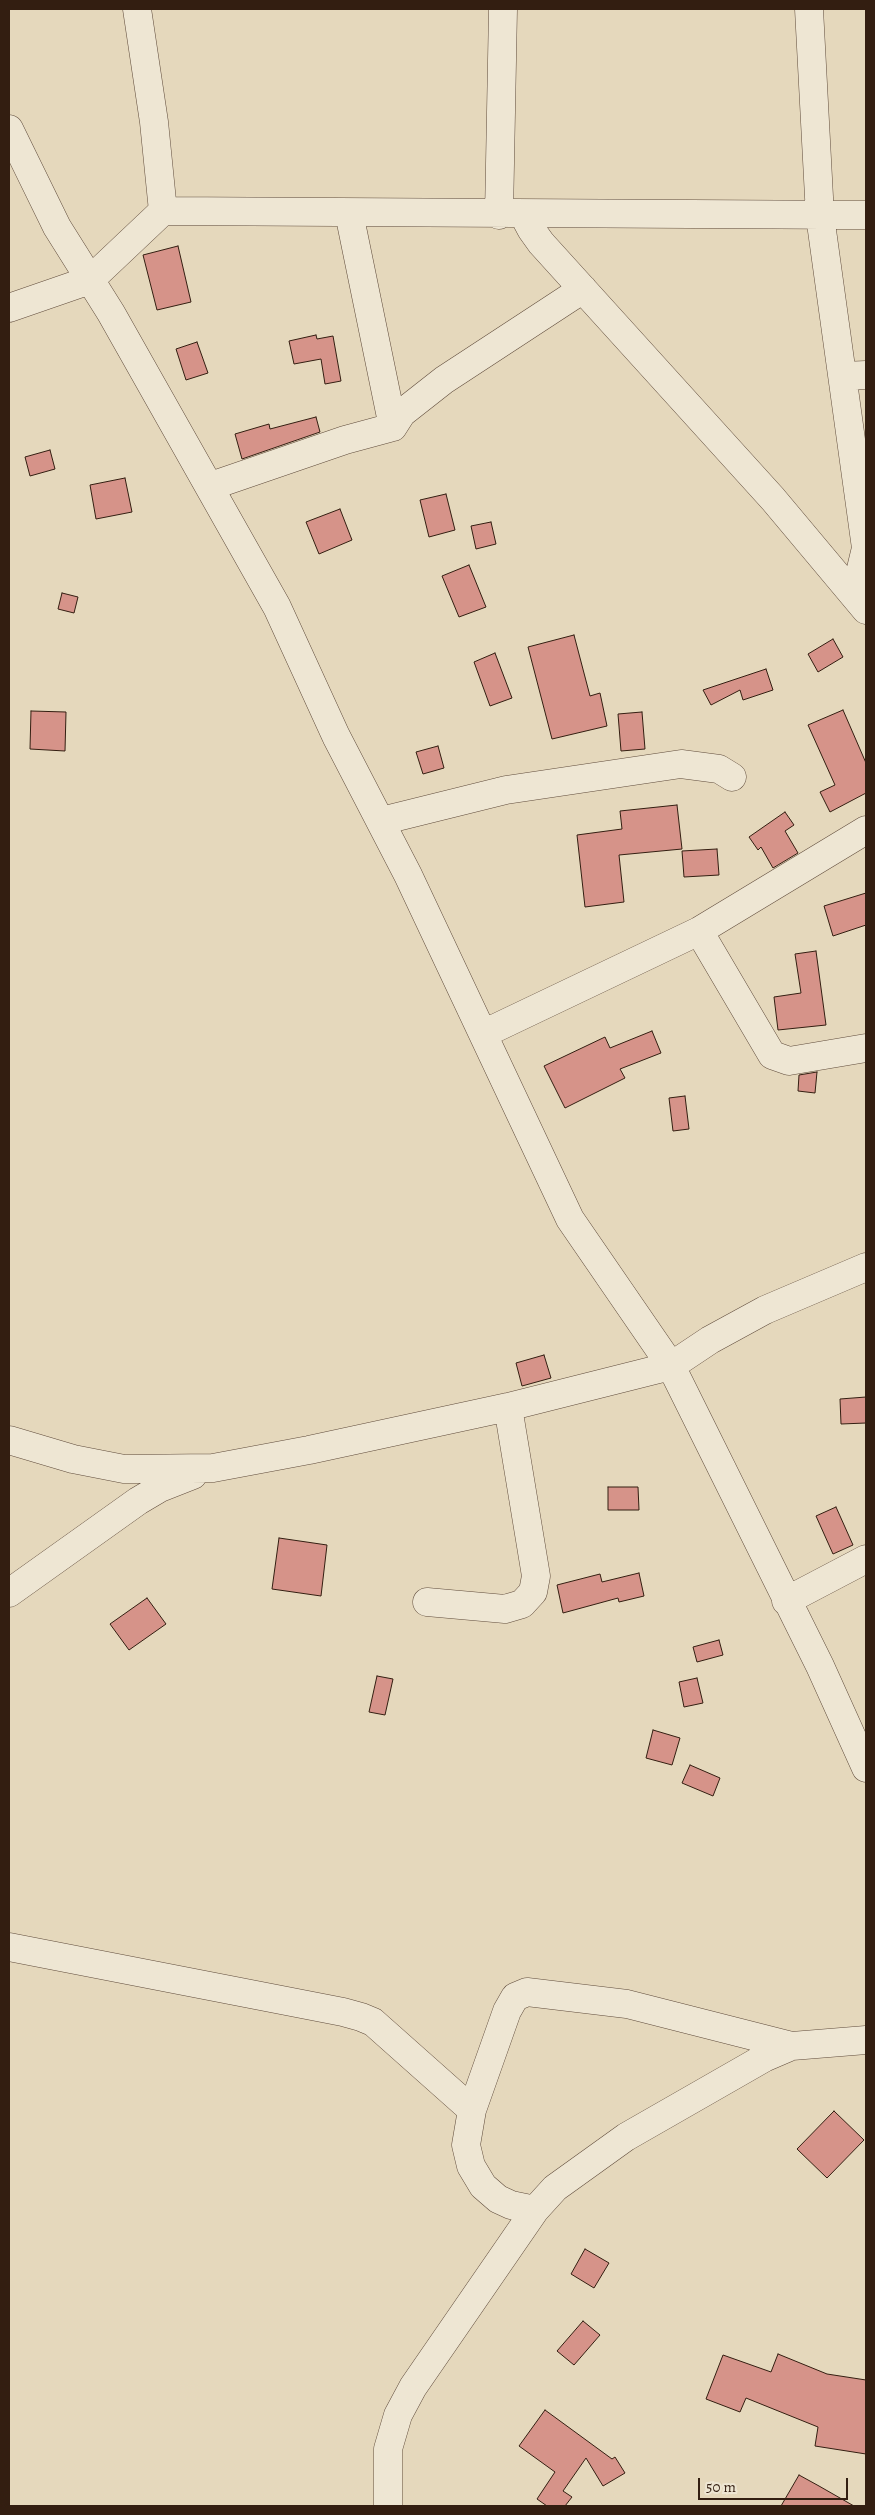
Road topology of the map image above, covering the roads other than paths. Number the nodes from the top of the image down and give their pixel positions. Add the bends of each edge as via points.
1 (137, 9) edge
2 (503, 9) edge
3 (810, 9) edge
4 (9, 129) edge
5 (163, 211) junction
6 (349, 213) junction
7 (511, 214) junction
8 (866, 215) edge
9 (820, 216) junction
10 (90, 280) junction
11 (583, 289) junction
12 (9, 308) edge
13 (854, 376) edge
14 (393, 427) junction
15 (211, 486) junction
16 (849, 587) junction
17 (866, 610) edge
18 (732, 777) dead end
19 (382, 821) junction
20 (866, 830) edge
21 (699, 931) junction
22 (483, 1034) junction
23 (866, 1048) edge
24 (866, 1267) edge
25 (671, 1366) junction
26 (508, 1407) junction
27 (9, 1440) edge
28 (213, 1468) junction
29 (866, 1559) edge
30 (9, 1593) edge
31 (786, 1601) junction
32 (427, 1602) dead end
33 (866, 1768) edge
34 (9, 1946) edge
35 (866, 2040) edge
36 (792, 2046) junction
37 (472, 2110) junction
38 (535, 2210) junction
39 (388, 2506) edge

1 - 5 street
2 - 7 street
3 - 9 street
4 - 10 street via 57,227
5 - 6 street
5 - 10 street
6 - 7 street
6 - 14 street
7 - 9 street
7 - 11 street via 531,229
8 - 9 street
9 - 13 street
10 - 12 street
10 - 15 street
11 - 14 street via 444,380 402,413
11 - 16 street
13 - 16 street via 866,548 860,573
14 - 15 street
15 - 19 street via 277,607 336,736
16 - 17 street
18 - 19 street via 719,769 681,764 506,790
19 - 22 street
20 - 21 street
21 - 22 street
21 - 23 street via 772,1055 789,1061
22 - 25 street via 570,1219
24 - 25 street via 765,1310
25 - 26 street
25 - 31 street
26 - 28 street
26 - 32 street via 536,1576 533,1592 522,1604 505,1609
27 - 28 street via 72,1459 124,1469
28 - 30 street via 160,1488 138,1501
29 - 31 street
31 - 33 street via 820,1666
34 - 37 street via 361,2017 373,2022
35 - 36 street
36 - 37 street via 627,2004 527,1992 515,1997 507,2010
36 - 38 street via 721,2081 626,2137 555,2188
37 - 38 street via 466,2145 472,2166 483,2186 498,2199
38 - 39 street via 413,2387 398,2415 388,2449

